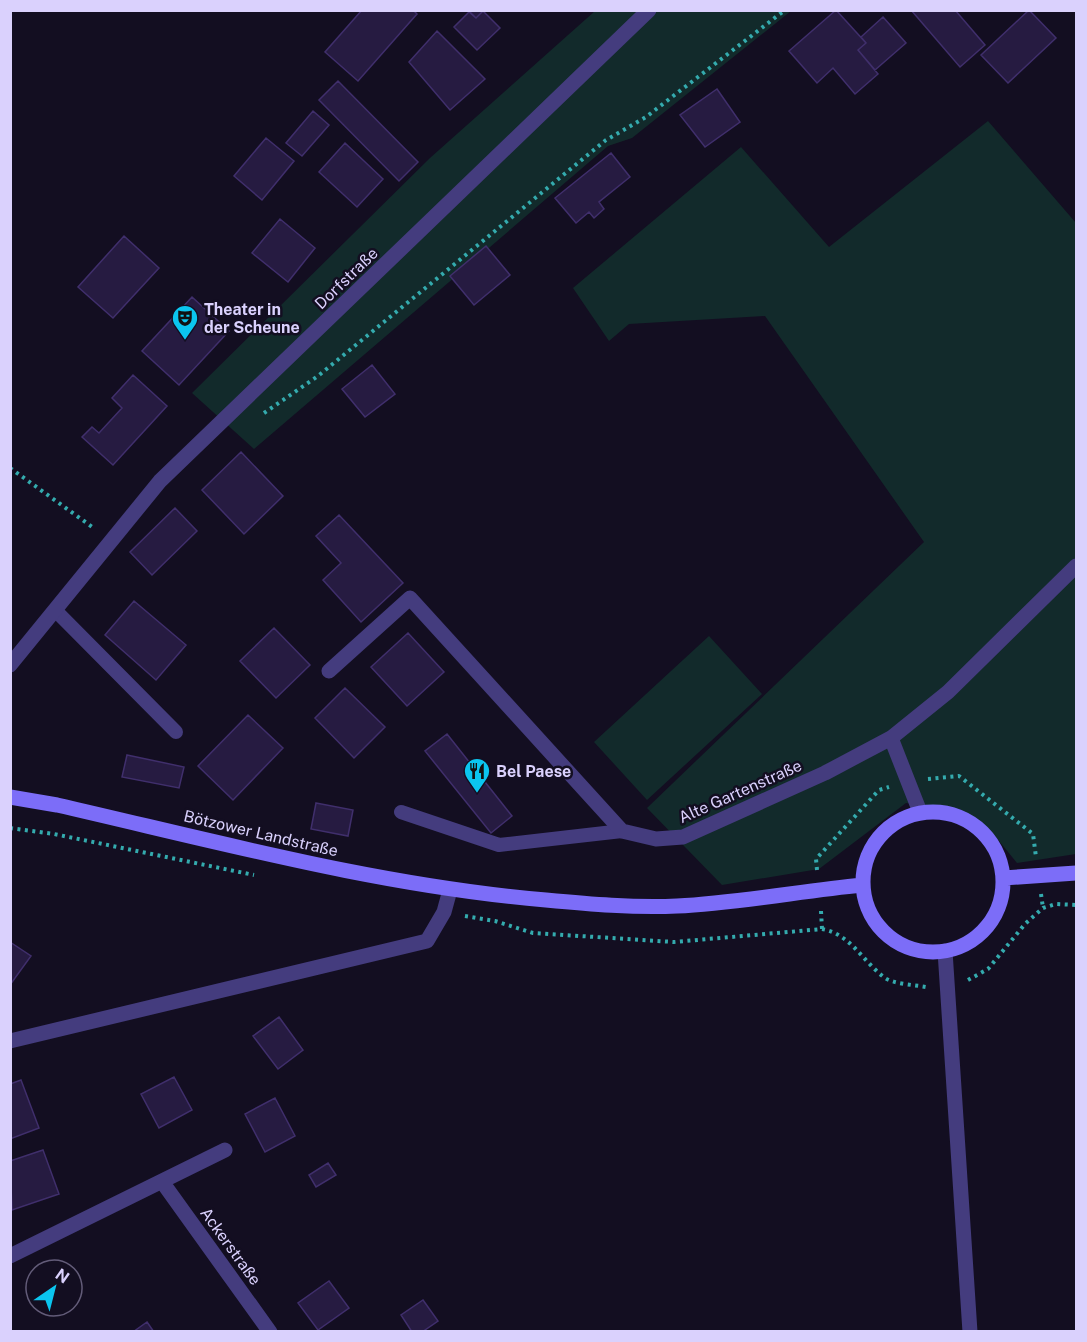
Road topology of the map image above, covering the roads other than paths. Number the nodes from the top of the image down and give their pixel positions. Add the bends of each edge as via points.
1 (650, 10) edge
2 (1077, 566) edge
3 (55, 610) junction
4 (10, 665) edge
5 (329, 671) dead end
6 (176, 732) dead end
7 (891, 738) junction
8 (10, 797) edge
9 (401, 812) dead end
10 (920, 812) junction
11 (622, 831) junction
12 (1077, 873) edge
13 (1003, 878) junction
14 (862, 885) junction
15 (450, 890) junction
16 (945, 951) junction
17 (10, 1041) edge
18 (225, 1150) dead end
19 (163, 1183) junction
20 (10, 1256) edge
21 (270, 1332) edge
22 (970, 1332) edge

1 - 3 street, Dorfstraße via 160,481
2 - 7 street, Alte Gartenstraße via 948,692
3 - 4 street, Dorfstraße
3 - 6 lane
5 - 11 street via 410,598
7 - 10 street
7 - 11 street, Alte Gartenstraße via 825,773 683,837 656,839
8 - 15 main road, Bötzower Landstraße via 373,877
9 - 11 lane via 499,845
10 - 13 main road via 954,815 983,832 1000,861
10 - 14 main road via 897,821 878,838 868,852
12 - 13 main road
13 - 16 main road via 1002,895 988,925 961,946
14 - 15 main road, Bötzower Landstraße via 678,906 594,904
14 - 16 main road via 872,918 896,942 911,949
15 - 17 street via 444,912 427,941
16 - 22 street
18 - 19 street
19 - 20 street
19 - 21 street, Ackerstraße

